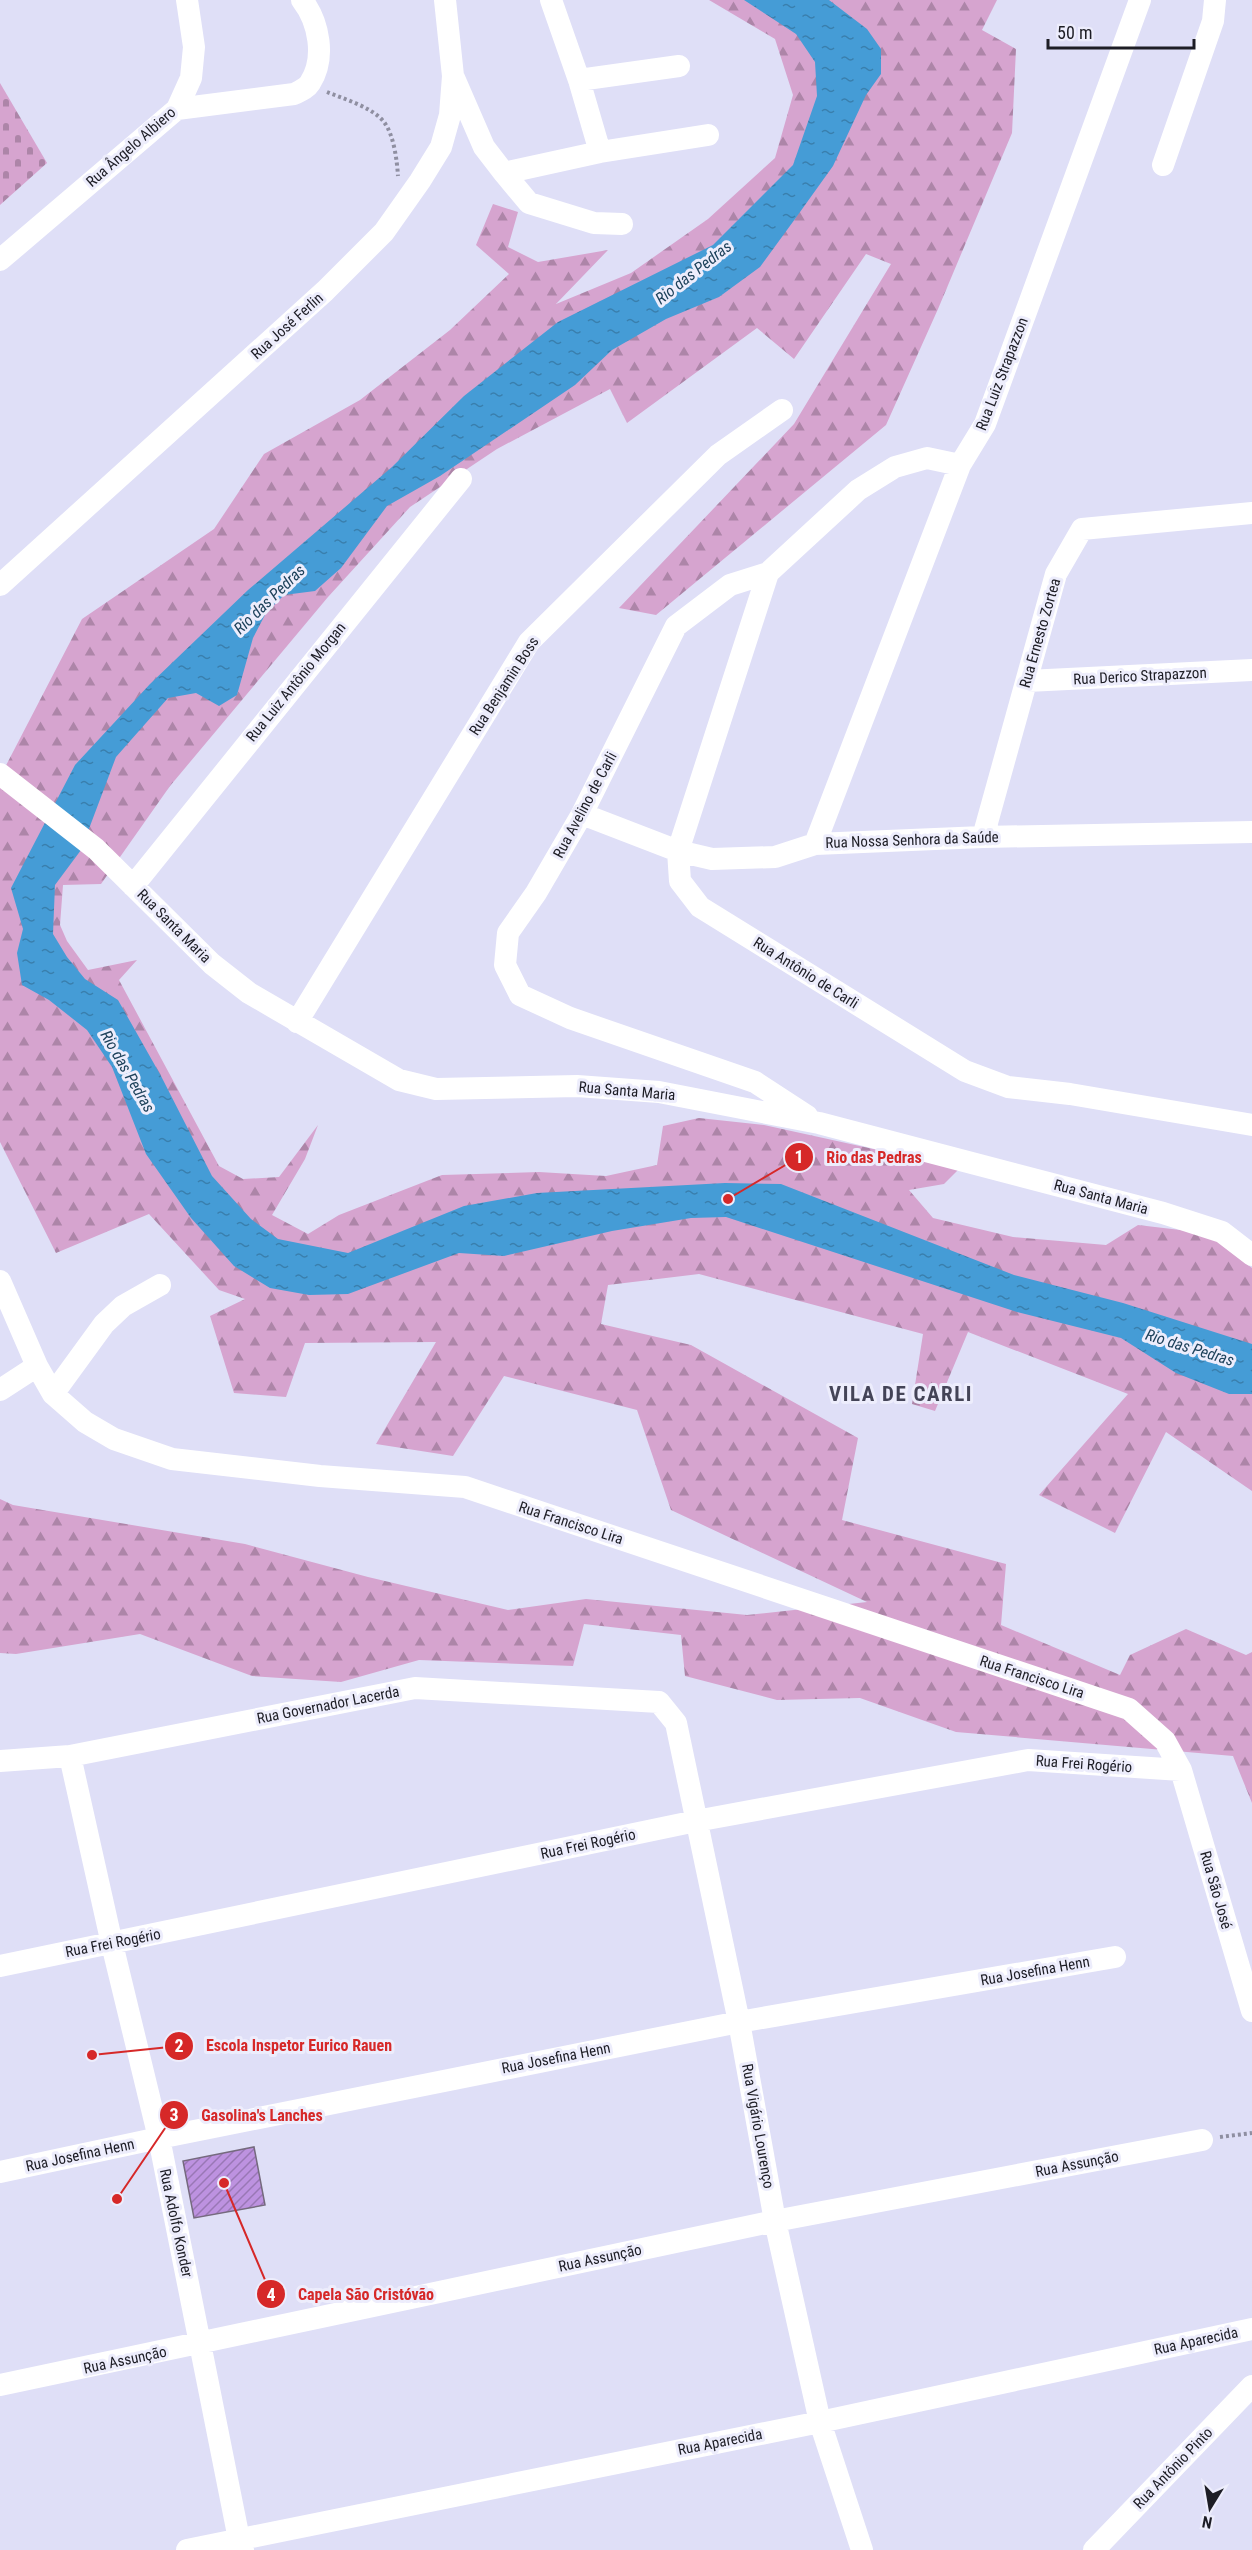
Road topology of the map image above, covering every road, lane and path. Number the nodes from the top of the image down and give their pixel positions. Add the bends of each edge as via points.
1 (187, 0) edge
2 (302, 0) edge
3 (445, 0) edge
4 (551, 0) edge
5 (1140, 0) edge
6 (1215, 0) edge
7 (679, 66) dead end
8 (453, 76) junction
9 (579, 80) junction
10 (309, 85) junction
11 (177, 109) junction
12 (708, 135) dead end
13 (600, 152) junction
14 (1163, 165) dead end
15 (504, 173) junction
16 (399, 185) dead end
17 (622, 224) dead end
18 (0, 260) edge
19 (782, 410) dead end
20 (960, 465) junction
21 (460, 479) dead end
22 (1252, 513) edge
23 (768, 573) junction
24 (0, 585) edge
25 (1252, 670) edge
26 (1027, 681) junction
27 (1, 774) edge
28 (582, 814) junction
29 (1252, 832) edge
30 (983, 837) junction
31 (815, 844) junction
32 (678, 851) junction
33 (134, 886) junction
34 (297, 1022) junction
35 (819, 1123) junction
36 (1252, 1125) edge
37 (1252, 1254) edge
38 (0, 1281) edge
39 (160, 1285) dead end
40 (37, 1366) junction
41 (0, 1390) edge
42 (53, 1394) junction
43 (659, 1702) joint
44 (5, 1755) edge
45 (70, 1756) junction
46 (1181, 1770) junction
47 (696, 1821) junction
48 (111, 1944) junction
49 (1115, 1957) dead end
50 (0, 1966) edge
51 (1252, 2011) edge
52 (739, 2022) junction
53 (1252, 2133) edge
54 (159, 2138) junction
55 (1202, 2140) joint
56 (0, 2172) edge
57 (775, 2221) junction
58 (1252, 2329) edge
59 (201, 2344) junction
60 (0, 2385) edge
61 (1252, 2386) edge
62 (820, 2422) junction
63 (241, 2545) edge
64 (187, 2550) edge
65 (862, 2550) edge
66 (1094, 2550) edge

1 - 11 street, Rua Ângelo Albiero via 194,47 190,78
2 - 10 street via 319,34 317,68
3 - 8 street, Rua José Ferlin
4 - 9 street
5 - 20 street, Rua Luiz Strapazzon via 985,424
6 - 14 street via 1214,21
7 - 9 street
8 - 15 street via 484,147
8 - 24 street, Rua José Ferlin via 450,115 441,147 384,232 325,291
9 - 13 street
10 - 11 street via 294,94
10 - 16 path via 360,105 384,122 396,152
11 - 18 street, Rua Ângelo Albiero
12 - 13 street
13 - 15 street
15 - 17 street via 529,203 594,223
19 - 34 street, Rua Benjamin Boss via 718,455 529,642
20 - 23 street, Rua Avelino de Carli via 927,458 894,467 858,490
20 - 31 street, Rua Luiz Strapazzon
21 - 33 street, Rua Luiz Antônio Morgan
22 - 26 street, Rua Ernesto Zortea via 1082,529 1056,574
23 - 28 street, Rua Avelino de Carli via 730,585 676,626
23 - 32 street, Rua Antônio de Carli
25 - 26 street, Rua Derico Strapazzon
26 - 30 street, Rua Ernesto Zortea
27 - 33 street, Rua Santa Maria via 96,849
28 - 32 street, Rua Nossa Senhora da Saúde
28 - 35 street, Rua Avelino de Carli via 508,933 505,965 520,995 570,1018 755,1082
29 - 30 street, Rua Nossa Senhora da Saúde
30 - 31 street, Rua Nossa Senhora da Saúde
31 - 32 street, Rua Nossa Senhora da Saúde via 775,857 712,859
32 - 36 street, Rua Antônio de Carli via 680,881 700,907 965,1071 1008,1087
33 - 34 street, Rua Santa Maria via 212,964 249,993
34 - 35 street, Rua Santa Maria via 399,1080 436,1089 578,1086 659,1092
35 - 37 street, Rua Santa Maria via 1162,1213 1222,1232
38 - 40 street, Rua Francisco Lira
39 - 42 street via 123,1306 104,1324
40 - 41 street
40 - 42 street, Rua Francisco Lira
42 - 46 street, Rua Francisco Lira via 85,1422 114,1439 172,1459 465,1487 1129,1709 1165,1741
43 - 45 street, Rua Governador Lacerda via 415,1688
43 - 47 street, Rua Vigário Lourenço via 676,1723
44 - 45 street, Rua Governador Lacerda
45 - 48 street, Rua Adolfo Konder
46 - 47 street, Rua Frei Rogério via 1028,1760
46 - 51 street, Rua São José
47 - 48 street, Rua Frei Rogério
47 - 52 street, Rua Vigário Lourenço
48 - 50 street, Rua Frei Rogério
48 - 54 street, Rua Adolfo Konder
49 - 52 street, Rua Josefina Henn
52 - 54 street, Rua Josefina Henn
52 - 57 street, Rua Vigário Lourenço
53 - 55 path
54 - 56 street, Rua Josefina Henn
54 - 59 street, Rua Adolfo Konder
55 - 57 street, Rua Assunção
57 - 59 street, Rua Assunção
57 - 62 street, Rua Vigário Lourenço
58 - 62 street, Rua Aparecida
59 - 60 street, Rua Assunção
59 - 63 street, Rua Adolfo Konder
61 - 66 street, Rua Antônio Pinto
62 - 63 street, Rua Aparecida
62 - 65 street, Rua Vigário Lourenço
63 - 64 street, Rua Aparecida

